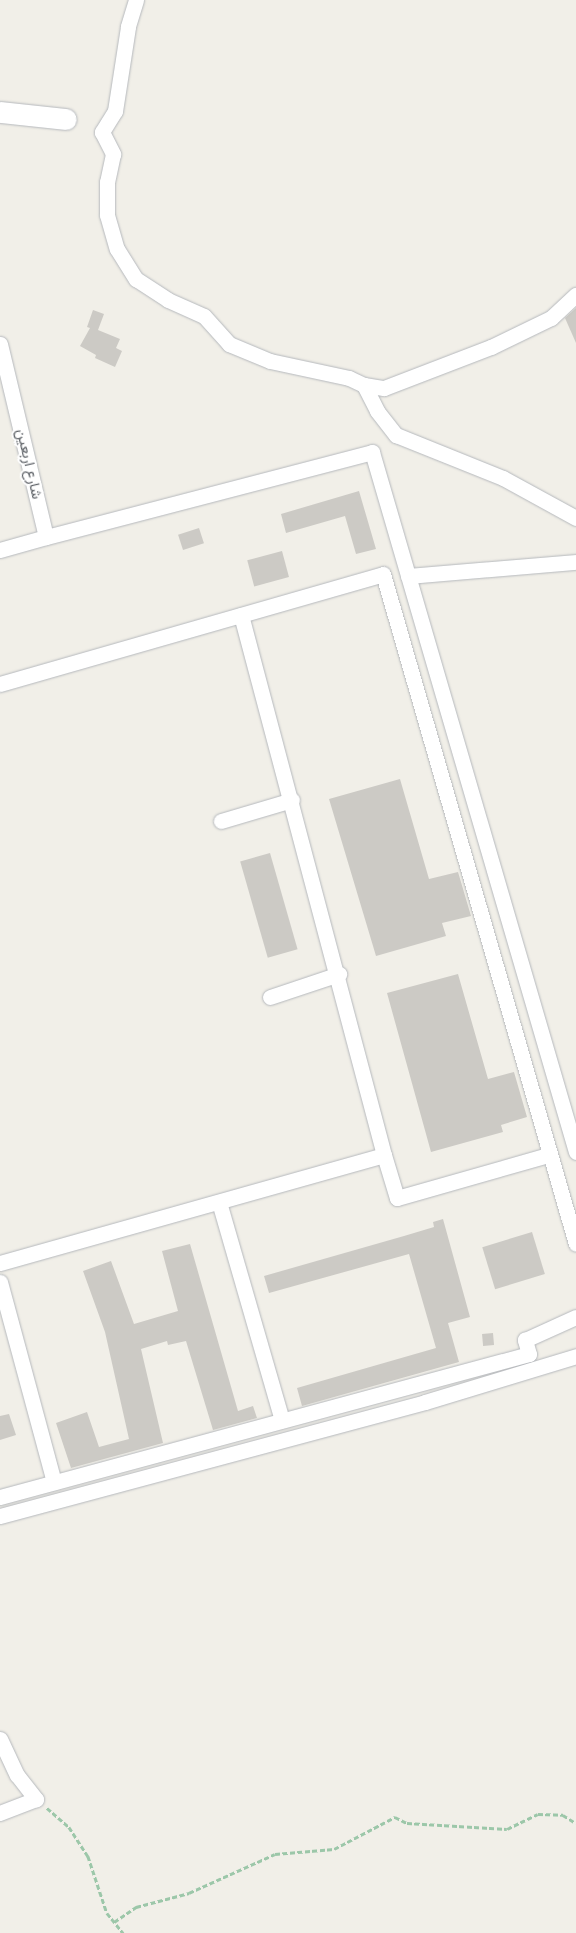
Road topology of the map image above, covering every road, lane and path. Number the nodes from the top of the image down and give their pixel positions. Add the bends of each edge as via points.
1 (136, 0) edge
2 (0, 112) edge
3 (66, 119) dead end
4 (576, 295) edge
5 (0, 344) edge
6 (364, 385) junction
7 (576, 518) edge
8 (46, 537) junction
9 (0, 550) edge
10 (576, 562) edge
11 (408, 576) junction
12 (241, 615) junction
13 (0, 684) edge
14 (292, 800) junction
15 (221, 821) dead end
16 (339, 974) junction
17 (270, 997) dead end
18 (576, 1152) edge
19 (384, 1155) junction
20 (548, 1155) junction
21 (219, 1202) junction
22 (576, 1244) edge
23 (0, 1263) edge
24 (0, 1282) edge
25 (576, 1317) edge
26 (576, 1356) edge
27 (282, 1420) junction
28 (54, 1482) junction
29 (0, 1497) edge
30 (0, 1516) edge
31 (0, 1739) edge
32 (36, 1799) junction
33 (0, 1813) edge
34 (576, 1823) edge
35 (114, 1922) junction
36 (123, 1933) edge

1 - 6 street via 128,27 115,111 102,132 112,154 107,182 107,215 117,249 136,279 168,300 204,316 229,344 270,361 348,378
2 - 3 main road
4 - 6 street via 551,318 490,347 384,388
5 - 8 street, شارع اربعين
6 - 7 street via 377,411 396,435 503,478
8 - 9 street
8 - 11 street via 372,452
10 - 11 street
11 - 18 street
12 - 13 street
12 - 14 street
12 - 20 street via 383,574 442,770
14 - 15 street
14 - 16 street
16 - 17 street
16 - 19 street
19 - 20 street via 397,1198
19 - 21 street
20 - 22 street
21 - 23 street
21 - 27 street
24 - 28 street
25 - 27 street via 525,1340 529,1354
26 - 30 street via 425,1402
27 - 28 street
28 - 29 street
31 - 32 street via 16,1775
32 - 33 street
32 - 35 path via 69,1827 88,1856 107,1913
34 - 35 path via 563,1814 538,1814 507,1829 407,1823 395,1817 334,1849 275,1854 189,1893 136,1907
35 - 36 path

